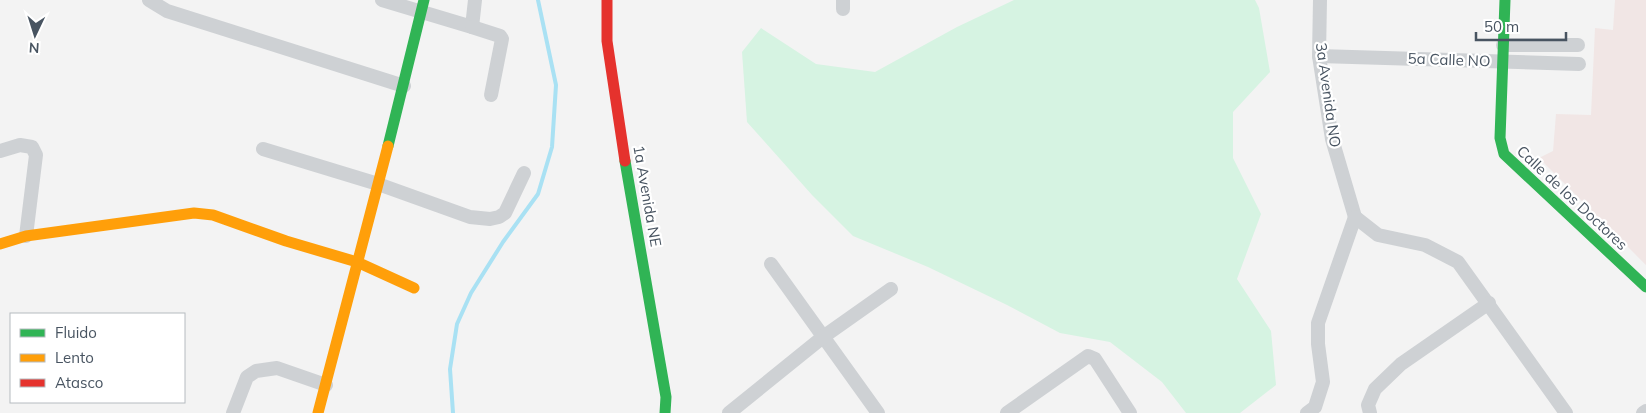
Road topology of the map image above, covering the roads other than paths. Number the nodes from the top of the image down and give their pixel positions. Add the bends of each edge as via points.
1 (149, 0) edge
2 (382, 0) edge
3 (475, 0) edge
4 (607, 0) edge
5 (1320, 0) edge
6 (1505, 0) edge
7 (423, 6) edge
8 (472, 27) junction
9 (1504, 45) junction
10 (1578, 45) dead end
11 (1319, 56) junction
12 (1503, 62) junction
13 (1579, 64) dead end
14 (404, 86) junction
15 (491, 95) dead end
16 (263, 149) dead end
17 (0, 151) edge
18 (524, 173) dead end
19 (378, 184) junction
20 (1354, 217) junction
21 (26, 236) junction
22 (0, 244) edge
23 (357, 262) junction
24 (771, 264) dead end
25 (1646, 287) edge
26 (414, 288) dead end
27 (891, 289) dead end
28 (1489, 303) junction
29 (823, 337) junction
30 (326, 385) junction
31 (666, 397) junction
32 (233, 413) edge
33 (318, 413) edge
34 (665, 413) edge
35 (674, 413) edge
36 (729, 413) edge
37 (878, 413) edge
38 (1007, 413) edge
39 (1130, 413) edge
40 (1307, 413) edge
41 (1370, 413) edge
42 (1566, 413) edge

1 - 14 street via 167,11
2 - 7 street
3 - 8 street
4 - 31 street, 1a Avenida NE via 607,41
5 - 11 street, 3a Avenida NO
6 - 9 street, Calle de los Doctores
7 - 8 street
7 - 14 street
8 - 15 street via 502,39
9 - 10 street
9 - 12 street, Calle de los Doctores
11 - 12 street, 5a Calle NO
11 - 20 street, 3a Avenida NO via 1332,139
12 - 13 street, 5a Calle NO
12 - 25 street, Calle de los Doctores via 1500,138 1504,154
14 - 19 street
16 - 19 street
17 - 21 street via 20,145 32,147 36,155
18 - 19 street via 505,213 490,219 470,217
19 - 23 street
20 - 28 street via 1378,235 1425,245 1458,262
20 - 40 street via 1318,323 1323,382 1315,407
21 - 22 street
21 - 23 street via 194,213 213,215
23 - 26 street
23 - 30 street
24 - 29 street
27 - 29 street
28 - 41 street via 1401,364 1375,389 1368,405
28 - 42 street
29 - 36 street
29 - 37 street
30 - 32 street via 277,368 256,371 247,377
30 - 33 street
31 - 34 street
31 - 35 street
38 - 39 street via 1088,356 1095,359

